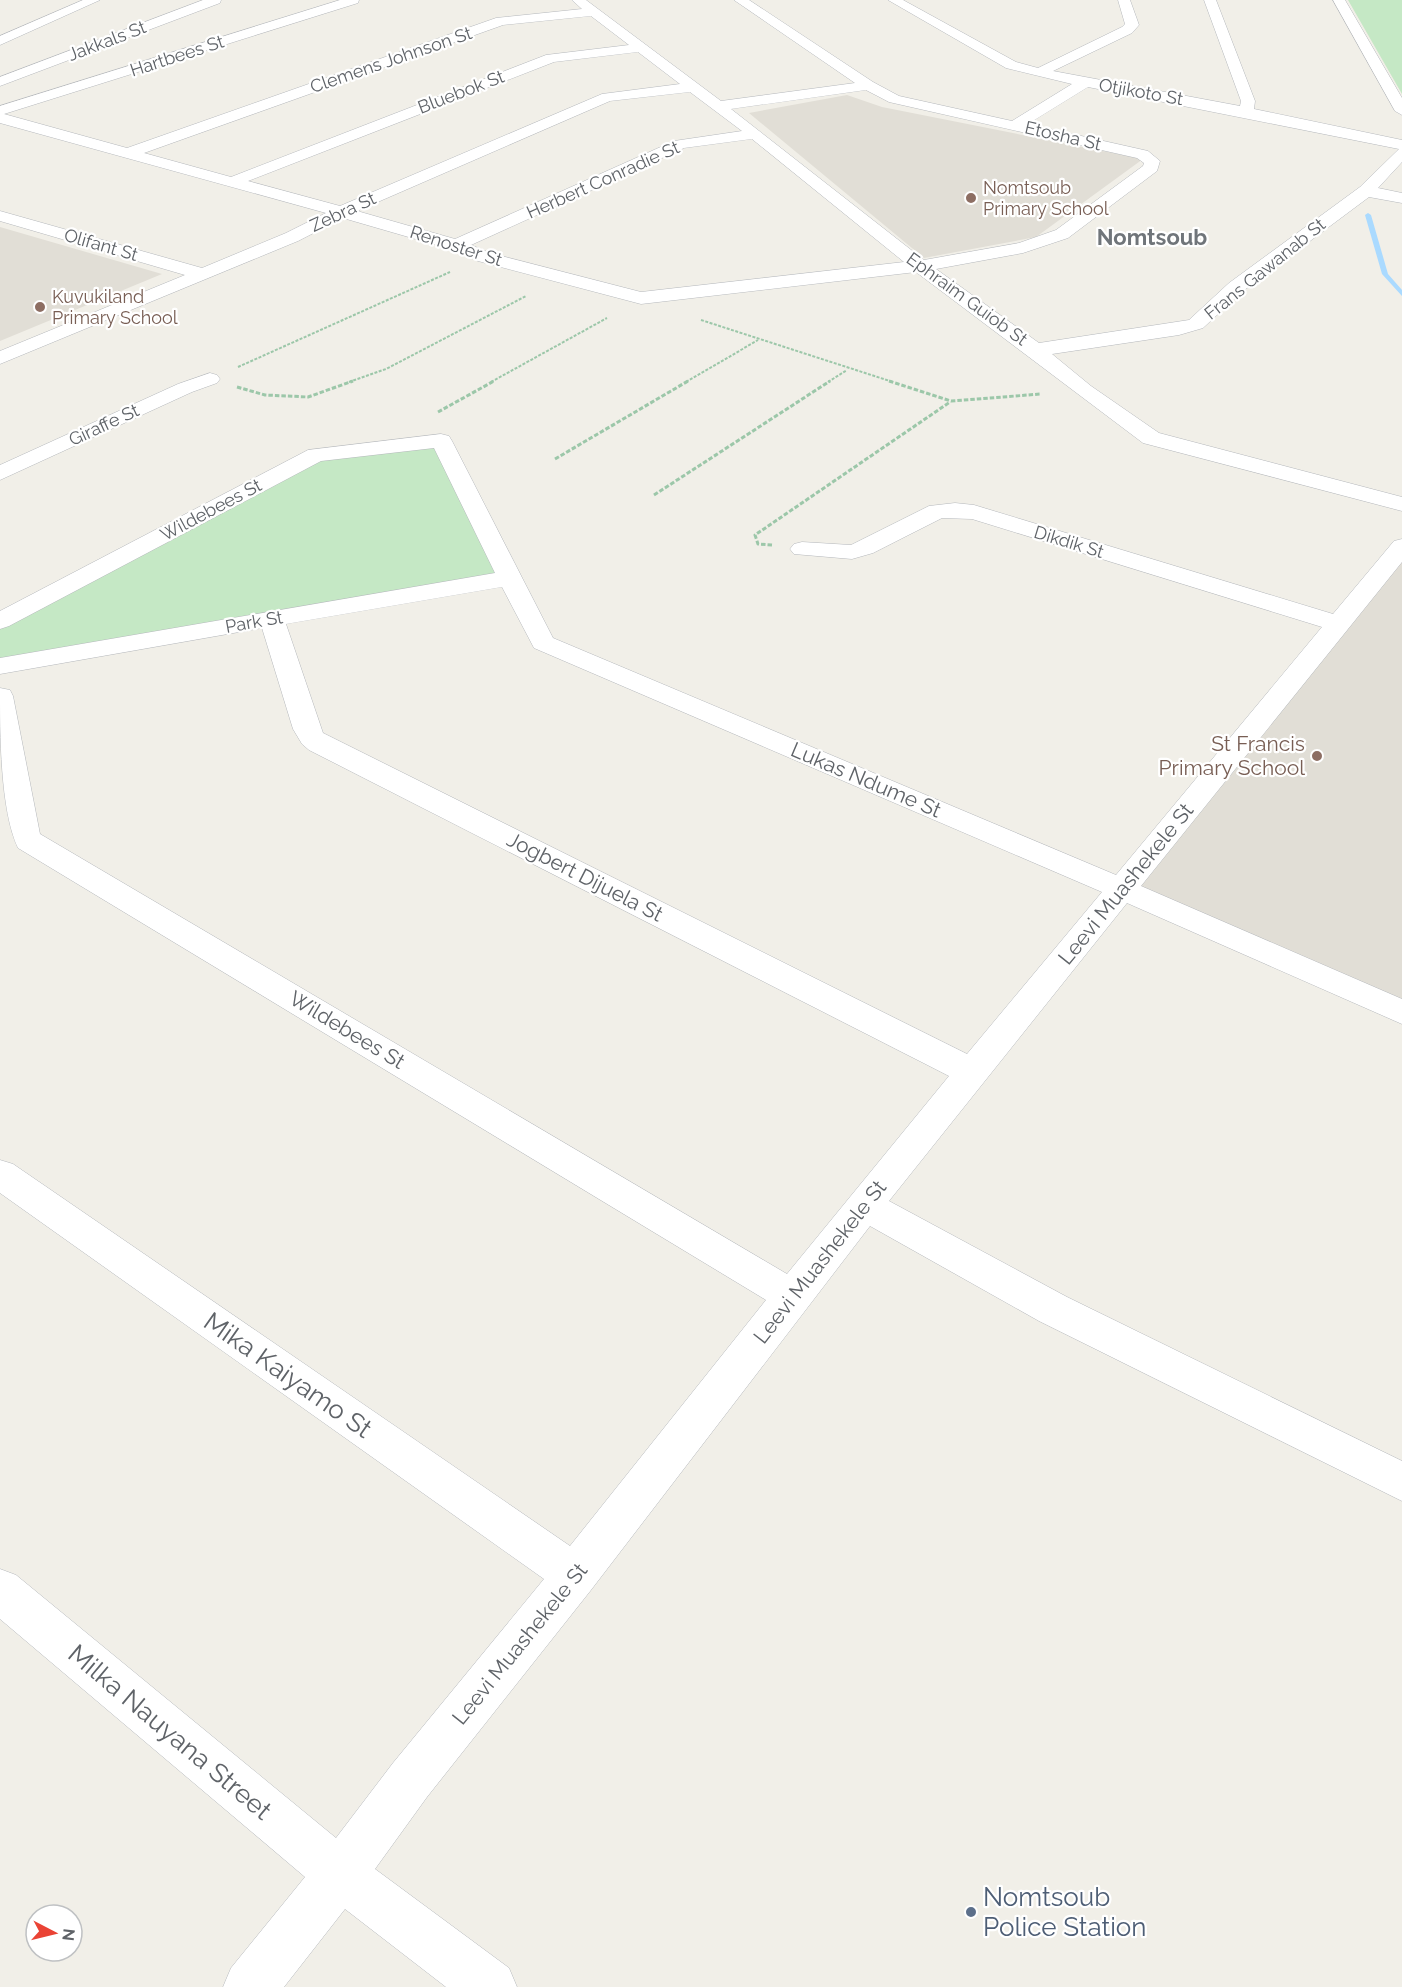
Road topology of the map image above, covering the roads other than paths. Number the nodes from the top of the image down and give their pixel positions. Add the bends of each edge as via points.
1 (94, 0) edge
2 (215, 0) edge
3 (353, 0) edge
4 (578, 0) edge
5 (768, 0) edge
6 (894, 0) edge
7 (1124, 0) edge
8 (1210, 0) edge
9 (1339, 0) edge
10 (743, 1) edge
11 (593, 12) junction
12 (0, 41) edge
13 (640, 48) junction
14 (1039, 73) junction
15 (0, 82) edge
16 (1085, 82) junction
17 (868, 85) junction
18 (692, 87) junction
19 (718, 106) junction
20 (1402, 110) edge
21 (0, 111) edge
22 (1246, 112) junction
23 (0, 118) edge
24 (1016, 125) junction
25 (755, 134) junction
26 (1402, 145) edge
27 (129, 153) junction
28 (1402, 153) edge
29 (232, 182) junction
30 (1366, 191) junction
31 (1402, 198) edge
32 (341, 212) junction
33 (0, 216) edge
34 (456, 245) junction
35 (920, 266) junction
36 (203, 274) junction
37 (1035, 350) junction
38 (0, 358) edge
39 (210, 379) road end
40 (434, 441) joint
41 (0, 473) edge
42 (1402, 504) edge
43 (1402, 546) edge
44 (802, 549) road end
45 (509, 578) junction
46 (272, 619) junction
47 (0, 621) edge
48 (1340, 624) junction
49 (0, 666) edge
50 (0, 696) edge
51 (1123, 889) junction
52 (1402, 1012) edge
53 (972, 1072) junction
54 (0, 1174) edge
55 (864, 1205) junction
56 (792, 1296) junction
57 (1402, 1482) edge
58 (575, 1575) junction
59 (0, 1590) edge
60 (340, 1874) junction
61 (250, 1987) edge
62 (490, 1987) edge

1 - 12 street
2 - 15 street, Jakkals St
3 - 21 street, Hartbees St
4 - 11 street, Ephraim Guiob St
5 - 10 street
6 - 14 street, Otjikoto St via 1011,65
7 - 14 street via 1132,24 1127,30
8 - 22 street via 1248,101
9 - 20 street
10 - 17 street, Etosha St
11 - 13 street, Ephraim Guiob St
11 - 27 street, Clemens Johnson St via 501,21
13 - 18 street, Ephraim Guiob St
13 - 29 street, Bluebok St via 550,58
14 - 16 street, Otjikoto St
16 - 22 street, Otjikoto St
16 - 24 street
17 - 19 street
17 - 24 street, Etosha St via 894,99
18 - 19 street, Ephraim Guiob St
18 - 32 street, Zebra St via 607,97
19 - 25 street, Ephraim Guiob St
22 - 26 street, Otjikoto St
23 - 27 street, Renoster St
24 - 35 street, Etosha St via 1142,154 1152,161 1151,168 1051,240
25 - 34 street, Herbert Conradie St via 680,144
25 - 35 street, Ephraim Guiob St
27 - 29 street, Renoster St
28 - 30 street, Frans Gawanab St
29 - 32 street, Renoster St
30 - 31 street
30 - 37 street, Frans Gawanab St via 1236,287 1196,324
32 - 34 street, Renoster St
32 - 36 street, Zebra St
33 - 36 street, Olifant St
34 - 35 street, Renoster St via 484,257 641,298
35 - 37 street, Ephraim Guiob St
36 - 38 street, Zebra St
37 - 42 street, Ephraim Guiob St via 1151,438
39 - 41 street, Giraffe St
40 - 45 street, Lukas Ndume St via 444,445
40 - 47 street, Wildebees St via 316,455
43 - 48 street, Leevi Muashekele St
44 - 48 street, Dikdik St via 852,552 937,511 974,512
45 - 46 street, Park St
45 - 51 street, Lukas Ndume St via 538,636 552,648
46 - 49 street, Park St
46 - 53 street, Jogbert Dijuela St via 307,729 319,744
48 - 51 street, Leevi Muashekele St
50 - 56 street, Wildebees St via 29,842
51 - 52 street, Lukas Ndume St
51 - 53 street, Leevi Muashekele St
53 - 55 street, Leevi Muashekele St
54 - 58 street, Mika Kaiyamo St
55 - 56 street, Leevi Muashekele St
55 - 57 street via 1053,1309
56 - 58 street, Leevi Muashekele St
58 - 60 street, Leevi Muashekele St via 410,1780
59 - 60 street, Milka Nauyana Street
60 - 61 street, Leevi Muashekele St
60 - 62 street, Milka Nauyana Street

